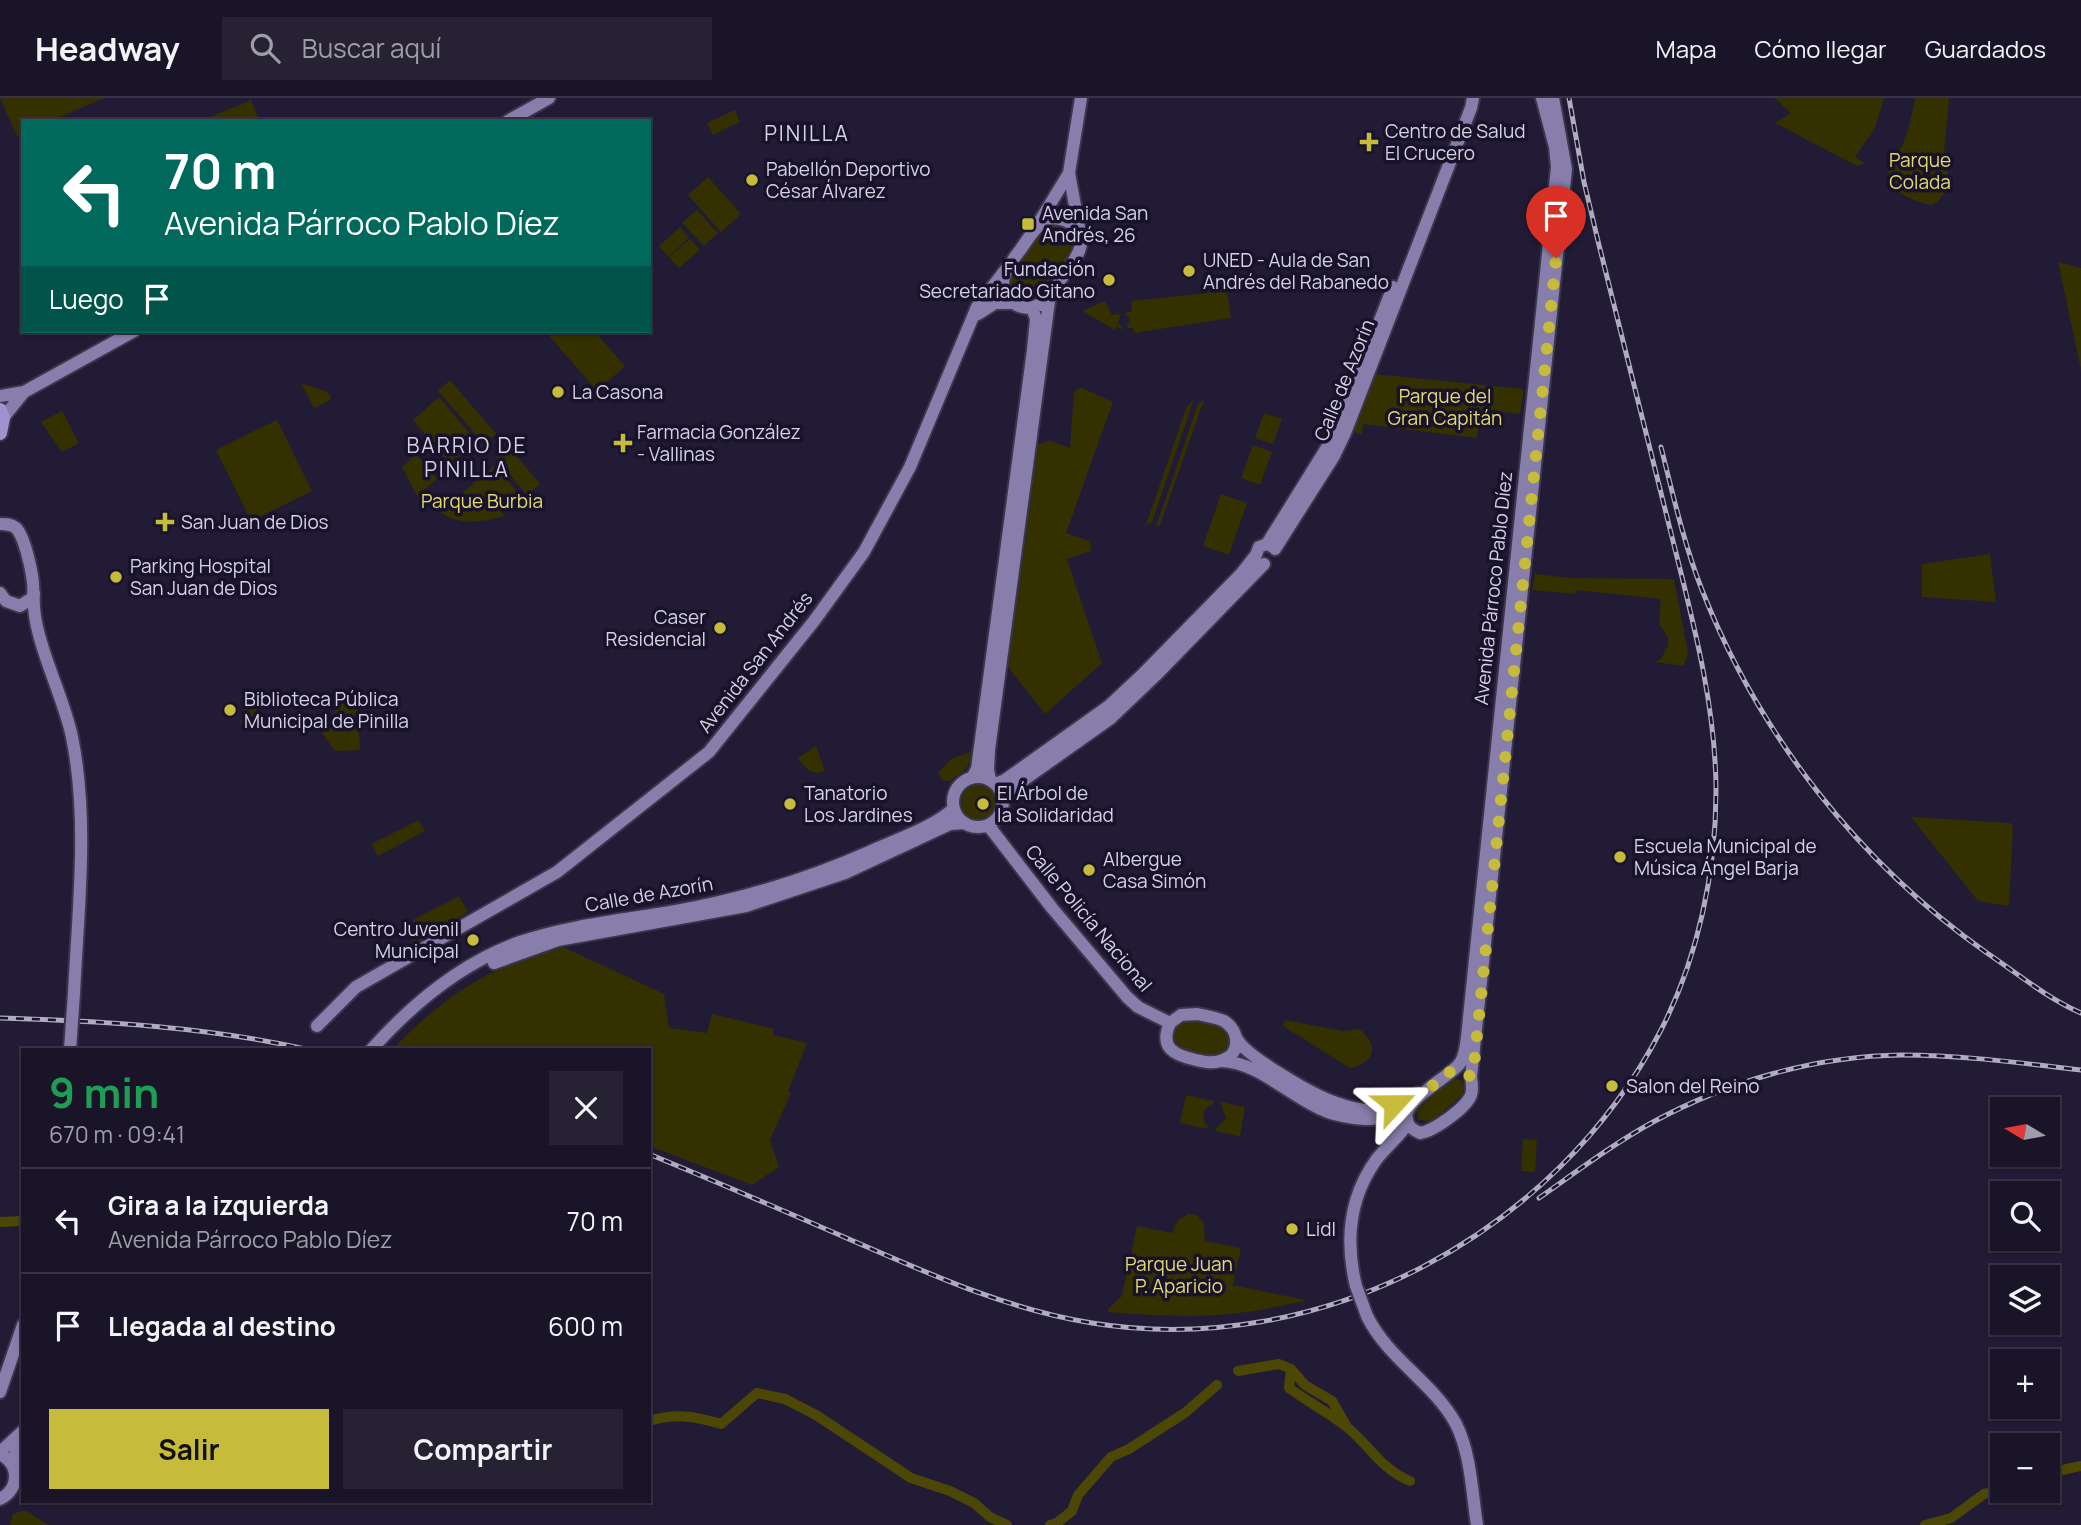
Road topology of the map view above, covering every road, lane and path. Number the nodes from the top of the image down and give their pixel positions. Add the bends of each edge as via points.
1 (549, 98) edge
2 (1081, 98) edge
3 (1467, 98) edge
4 (1473, 98) edge
5 (1548, 101) edge
6 (512, 119) edge
7 (1069, 173) junction
8 (1034, 230) junction
9 (1080, 236) junction
10 (1007, 268) junction
11 (1050, 294) junction
12 (1013, 303) junction
13 (1032, 308) junction
14 (975, 313) junction
15 (130, 333) edge
16 (24, 392) junction
17 (0, 396) edge
18 (1, 414) edge
19 (0, 433) edge
20 (0, 515) edge
21 (6, 525) edge
22 (1271, 547) junction
23 (1260, 560) junction
24 (0, 593) edge
25 (34, 593) junction
26 (15, 606) junction
27 (35, 624) junction
28 (972, 778) junction
29 (993, 782) junction
30 (1003, 799) junction
31 (954, 808) junction
32 (965, 823) junction
33 (988, 825) junction
34 (1170, 1023) junction
35 (317, 1026) dead end
36 (1237, 1039) junction
37 (385, 1042) edge
38 (70, 1048) edge
39 (1220, 1061) junction
40 (1451, 1071) junction
41 (1471, 1077) junction
42 (1426, 1091) junction
43 (1382, 1118) junction
44 (1410, 1124) junction
45 (1396, 1138) junction
46 (21, 1331) edge
47 (0, 1392) edge
48 (1459, 1432) junction
49 (0, 1434) edge
50 (21, 1437) edge
51 (21, 1438) edge
52 (21, 1440) edge
53 (0, 1453) edge
54 (13, 1466) junction
55 (0, 1499) edge
56 (1477, 1525) edge
57 (1485, 1525) edge

1 - 6 main road
2 - 7 main road
3 - 22 main road, Calle de Azorín via 1336,433
4 - 22 main road, Calle de Azorín via 1345,433
5 - 40 main road, Avenida Párroco Pablo Díez via 1557,167 1468,1034 1462,1060
5 - 41 main road, Avenida Párroco Pablo Díez via 1566,169
7 - 8 main road
7 - 9 main road
8 - 9 main road via 1050,218 1063,219 1075,225
8 - 10 main road, Avenida San Andrés
9 - 11 main road via 1077,256
10 - 12 main road via 1003,288
10 - 14 main road, Avenida San Andrés
11 - 13 main road
11 - 29 main road via 989,750
12 - 13 main road
12 - 14 main road via 995,303
13 - 28 main road via 1036,319 1033,350
14 - 35 main road, Avenida San Andrés via 910,467 864,552 709,752 557,872 356,987
15 - 16 main road
16 - 17 main road
16 - 18 main road
18 - 19 main road
20 - 21 main road
21 - 25 main road via 21,536
22 - 23 main road via 1274,560
23 - 29 main road via 1109,706 1005,780
23 - 30 main road via 1111,718
24 - 26 main road
25 - 26 main road via 29,602
25 - 27 main road
26 - 27 main road
27 - 38 main road, bridge via 72,737 78,783 80,837
28 - 29 main road
28 - 31 main road via 957,790
29 - 30 main road
30 - 33 main road via 1002,811
31 - 32 main road
31 - 37 main road, Calle de Azorín via 905,835 798,880 518,943 459,972 434,990 409,1010
32 - 33 main road
32 - 37 main road, Calle de Azorín via 950,824 845,873 746,906 558,940 517,953 458,982
33 - 34 main road, Calle Policía Nacional via 1127,997
34 - 36 main road via 1181,1015 1207,1016 1225,1022
34 - 39 main road via 1167,1040 1173,1053 1204,1062
36 - 39 main road via 1234,1052
36 - 42 main road via 1254,1058 1340,1104 1380,1110
39 - 43 main road via 1256,1072 1330,1113
40 - 41 main road
40 - 42 main road
41 - 44 main road, Avenida Párroco Pablo Díez via 1472,1091 1465,1103 1432,1129 1420,1133
42 - 44 main road via 1412,1104
43 - 44 main road via 1398,1115
43 - 45 main road via 1395,1123
44 - 45 main road
45 - 48 main road, bridge via 1356,1197 1349,1236 1356,1286 1386,1347 1440,1402
46 - 47 main road
48 - 56 main road
48 - 57 main road via 1475,1466
49 - 50 main road
51 - 53 main road
52 - 54 main road
53 - 54 main road
54 - 55 main road via 14,1486

